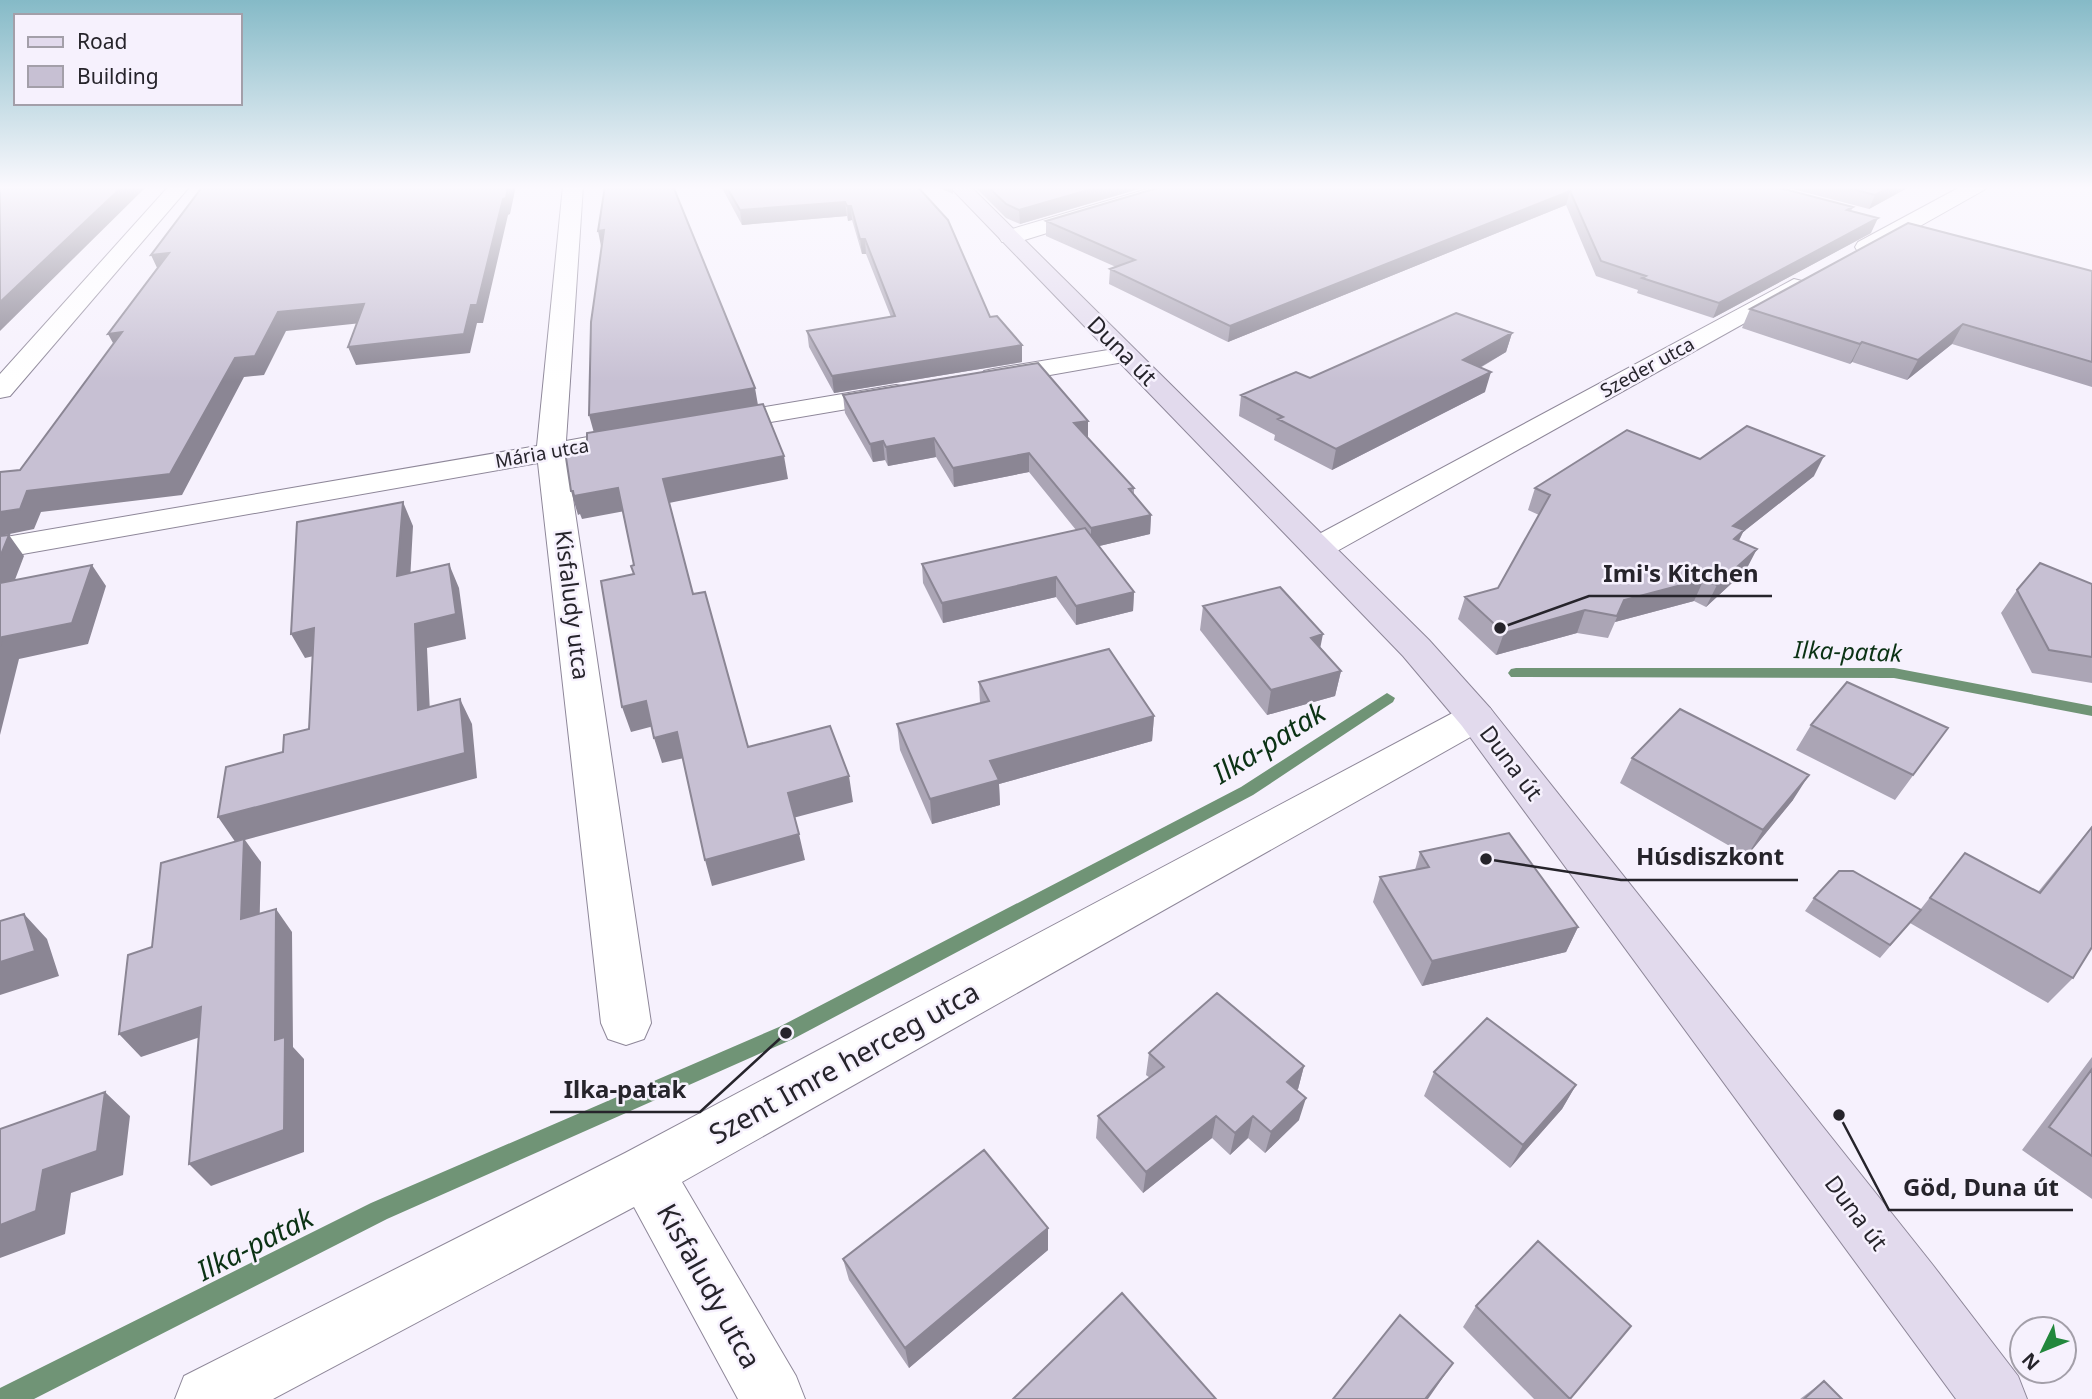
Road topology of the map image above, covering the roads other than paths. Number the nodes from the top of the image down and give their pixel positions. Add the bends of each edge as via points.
1 (122, 251) edge
2 (568, 251) edge
3 (1024, 251) edge
4 (1859, 251) edge
5 (1842, 261) edge
6 (1817, 274) edge
7 (1126, 355) junction
8 (962, 382) edge
9 (921, 389) edge
10 (0, 390) edge
11 (551, 451) junction
12 (0, 548) edge
13 (1318, 548) junction
14 (1464, 703) junction
15 (626, 1023) dead end
16 (645, 1172) junction
17 (207, 1399) edge
18 (774, 1399) edge
19 (1995, 1399) edge

1 - 10 street
2 - 11 street, Kisfaludy utca
3 - 7 street, Duna út
4 - 5 street
6 - 13 street, Szeder utca
7 - 8 street
7 - 13 street, Duna út
9 - 11 street, Mária utca
11 - 12 street, Mária utca
11 - 15 street, Kisfaludy utca
13 - 14 street, Duna út
14 - 16 street, Szent Imre herceg utca
14 - 19 street, Duna út
16 - 17 street, Szent Imre herceg utca
16 - 18 street, Kisfaludy utca

